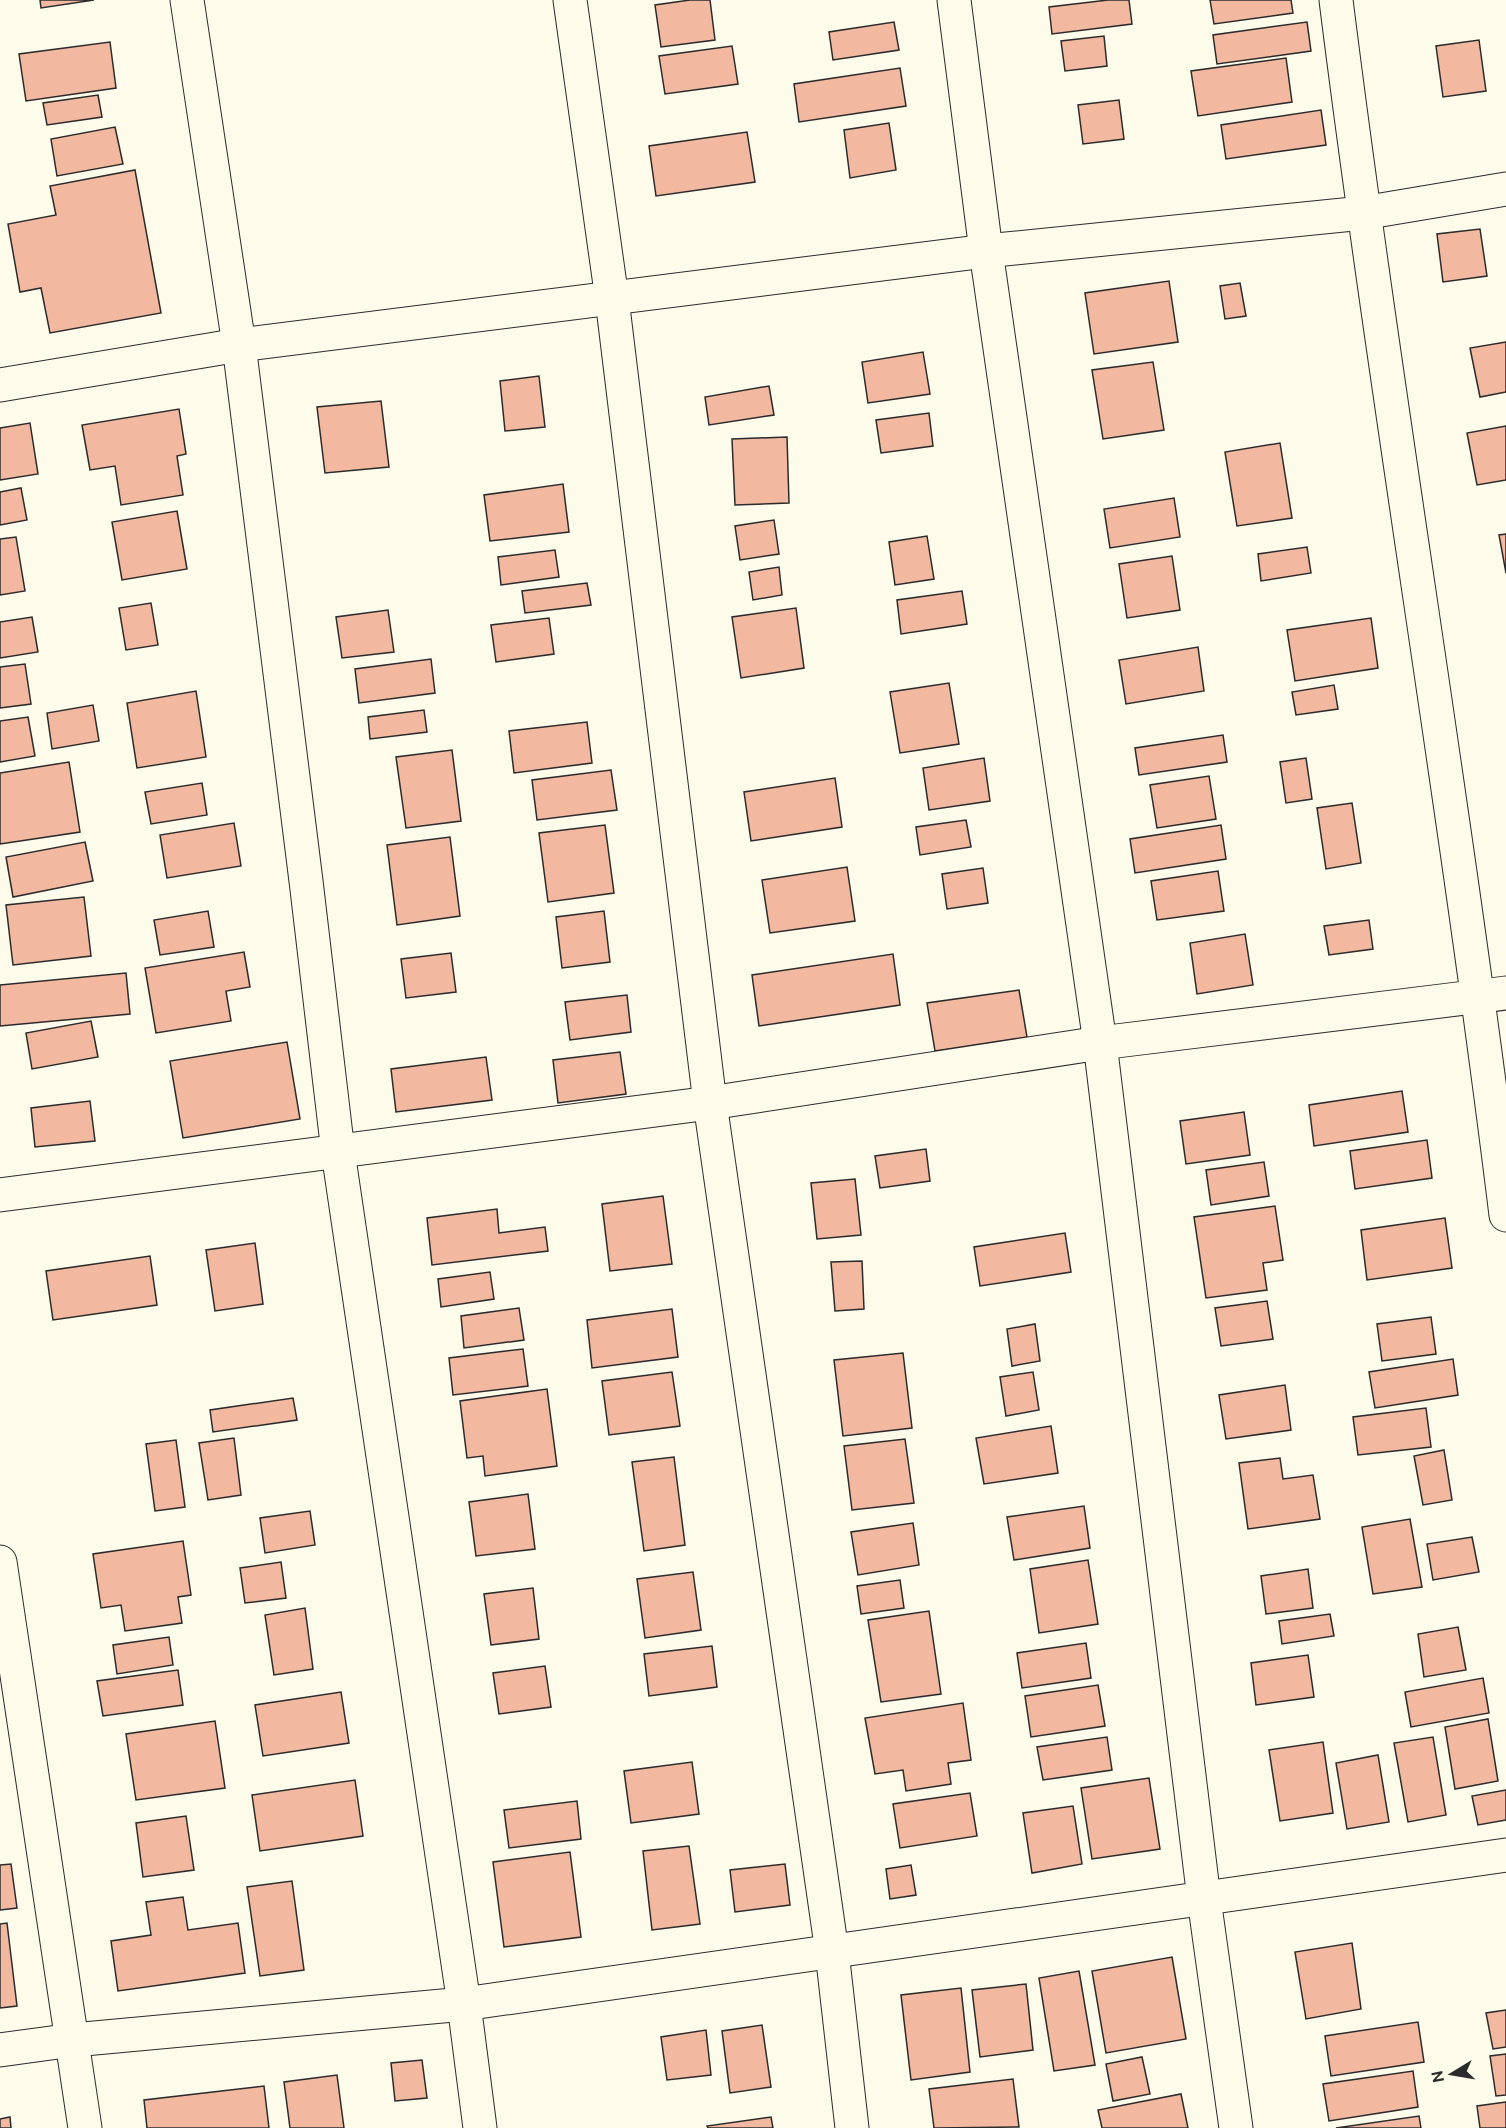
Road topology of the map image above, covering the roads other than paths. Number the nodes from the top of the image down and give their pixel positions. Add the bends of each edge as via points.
1 (187, 0) edge
2 (570, 0) edge
3 (954, 0) edge
4 (1336, 0) edge
5 (1506, 189) edge
6 (1363, 213) junction
7 (986, 251) junction
8 (612, 299) junction
9 (239, 345) junction
10 (0, 385) edge
11 (1492, 996) edge
12 (1100, 1044) junction
13 (710, 1103) junction
14 (338, 1152) junction
15 (0, 1195) edge
16 (1506, 1215) edge
17 (0, 1562) edge
18 (1506, 1855) edge
19 (1204, 1899) junction
20 (832, 1952) junction
21 (464, 2004) junction
22 (73, 2040) junction
23 (0, 2050) edge
24 (85, 2128) edge
25 (480, 2128) edge
26 (852, 2128) edge
27 (1236, 2128) edge

1 - 9 street
2 - 8 street
3 - 7 street
4 - 6 street
5 - 6 street
6 - 7 street
6 - 11 street
7 - 8 street
7 - 12 street
8 - 9 street
8 - 13 street
9 - 10 street
9 - 14 street
11 - 12 street
11 - 16 street
12 - 13 street
12 - 19 street
13 - 14 street
13 - 20 street
14 - 15 street
14 - 21 street
17 - 22 street
18 - 19 street
19 - 20 street
19 - 27 street
20 - 21 street
20 - 26 street
21 - 22 street
21 - 25 street
22 - 23 street
22 - 24 street

